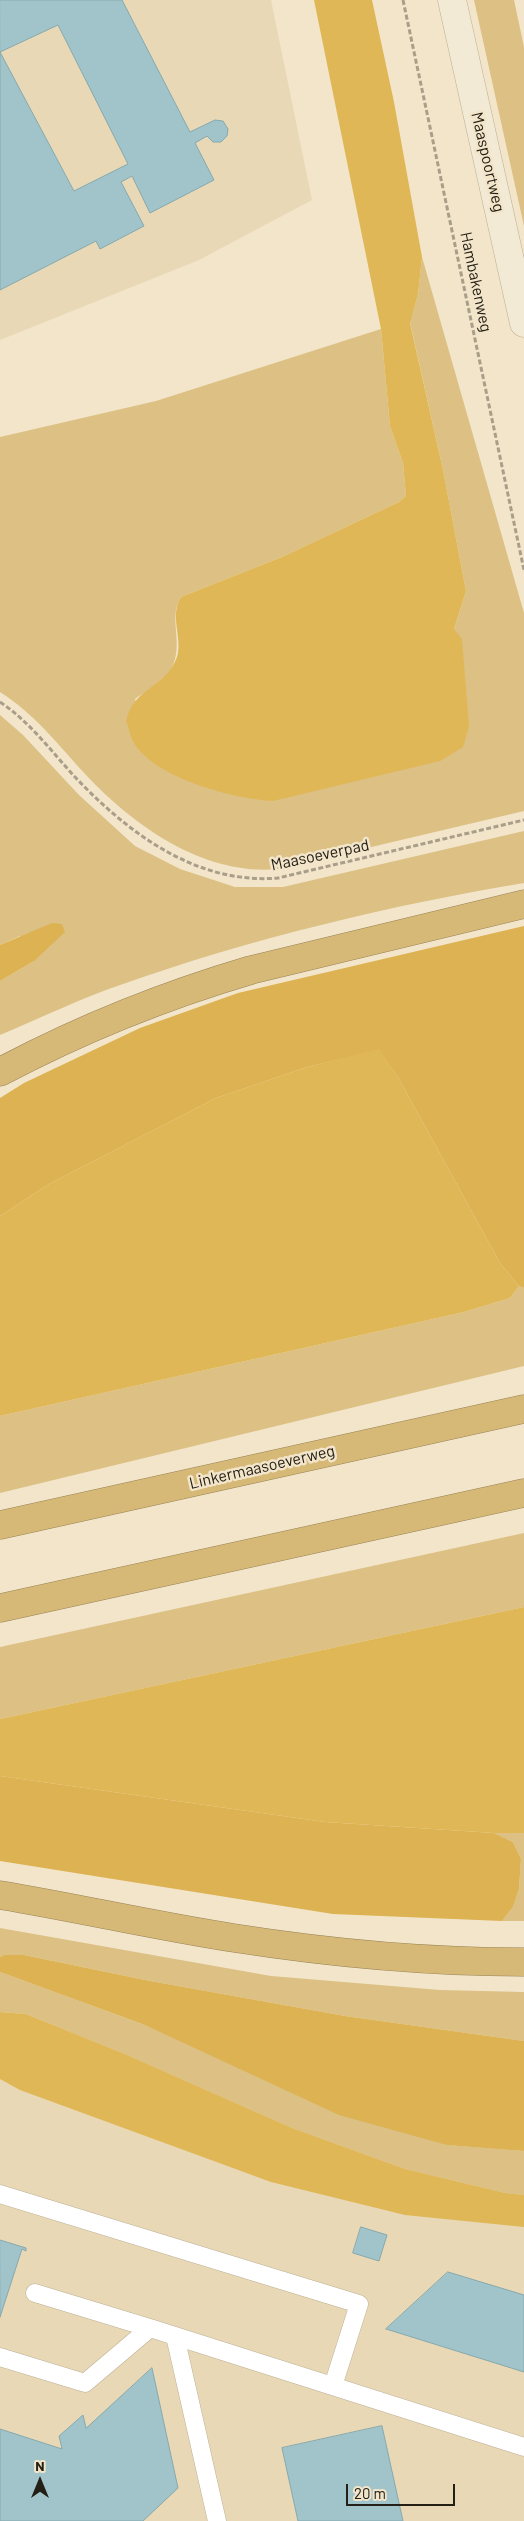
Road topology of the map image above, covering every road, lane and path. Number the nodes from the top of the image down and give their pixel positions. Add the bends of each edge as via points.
1 (403, 0) edge
2 (452, 0) edge
3 (524, 323) edge
4 (524, 570) edge
5 (0, 702) edge
6 (524, 820) edge
7 (524, 904) edge
8 (0, 1072) edge
9 (524, 1409) edge
10 (524, 1493) edge
11 (0, 1525) edge
12 (0, 1608) edge
13 (0, 1895) edge
14 (524, 1962) edge
15 (0, 2194) edge
16 (35, 2293) dead end
17 (150, 2328) junction
18 (175, 2336) junction
19 (0, 2357) edge
20 (333, 2386) junction
21 (524, 2447) edge
22 (217, 2521) edge

1 - 4 path, Hambakenweg
2 - 3 main road, Maaspoortweg
5 - 6 path, Maasoeverpad via 20,717 96,798 132,830 180,858 224,874 248,879 278,878
7 - 8 highway via 209,982 98,1023
9 - 11 highway, Linkermaasoeverweg
10 - 12 highway
13 - 14 highway via 233,1938 350,1953 426,1960
15 - 20 lane via 359,2304
16 - 17 lane
17 - 18 lane
17 - 19 lane via 85,2383
18 - 20 lane
18 - 22 lane
20 - 21 lane

